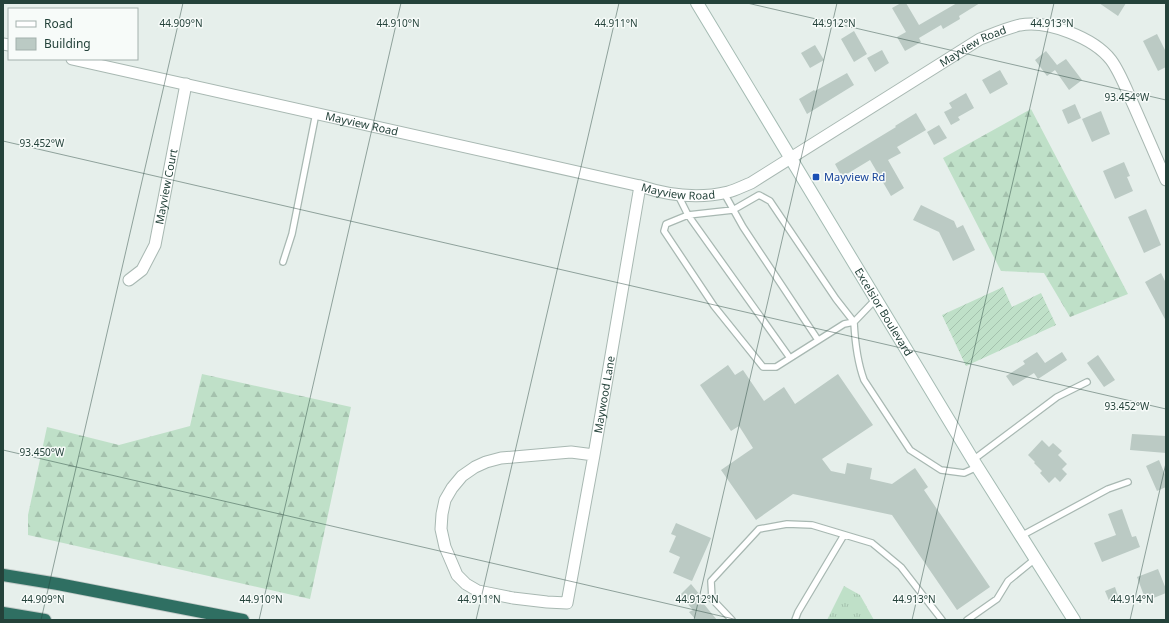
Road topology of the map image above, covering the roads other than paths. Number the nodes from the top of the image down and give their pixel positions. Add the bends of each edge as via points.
1 (697, 3) edge
2 (77, 60) edge
3 (186, 84) junction
4 (316, 113) junction
5 (790, 158) junction
6 (1166, 180) edge
7 (640, 186) junction
8 (724, 192) junction
9 (678, 195) junction
10 (733, 210) junction
11 (688, 215) junction
12 (283, 262) dead end
13 (129, 280) dead end
14 (876, 299) junction
15 (854, 322) junction
16 (818, 340) junction
17 (790, 358) junction
18 (1087, 382) dead end
19 (594, 455) junction
20 (975, 463) junction
21 (1128, 482) dead end
22 (844, 535) junction
23 (1020, 536) junction
24 (1035, 559) junction
25 (3, 575) edge
26 (3, 613) edge
27 (45, 620) edge
28 (243, 620) edge
29 (732, 620) edge
30 (795, 620) edge
31 (942, 620) edge
32 (967, 620) edge
33 (1074, 620) edge

1 - 5 main road, Excelsior Boulevard
2 - 3 street, Mayview Road
3 - 4 street, Mayview Road
3 - 13 street, Mayview Court via 155,245 142,270
4 - 7 street, Mayview Road
4 - 12 lane via 292,234
5 - 6 street, Mayview Road via 980,39 1022,25 1038,24 1087,40 1111,60 1125,85
5 - 8 street, Mayview Road via 751,183
5 - 14 main road, Excelsior Boulevard
7 - 9 street, Mayview Road
7 - 19 street, Maywood Lane
8 - 9 street, Mayview Road
8 - 10 lane
9 - 11 lane
10 - 11 lane
10 - 15 lane via 759,195 770,201
10 - 16 lane
11 - 17 lane
11 - 17 lane via 666,224 664,231 714,306 763,367 776,366
14 - 15 lane
14 - 20 main road, Excelsior Boulevard
15 - 16 lane via 844,324
15 - 20 lane via 859,368 864,380 910,450 941,470 964,473
16 - 17 lane
18 - 20 lane via 1057,397
19 - 19 street, Maywood Lane via 571,452 501,458 475,467 462,476 445,500 441,529 445,547 457,575 466,584 485,593 567,603
20 - 23 main road, Excelsior Boulevard
21 - 23 lane via 1108,489
22 - 29 lane via 812,525 787,524 759,529 711,581 712,599
22 - 30 lane
22 - 31 lane via 872,543 901,567
23 - 24 main road, Excelsior Boulevard
24 - 32 lane via 1008,581 996,599
24 - 33 main road, Excelsior Boulevard
25 - 28 highway
26 - 27 highway

